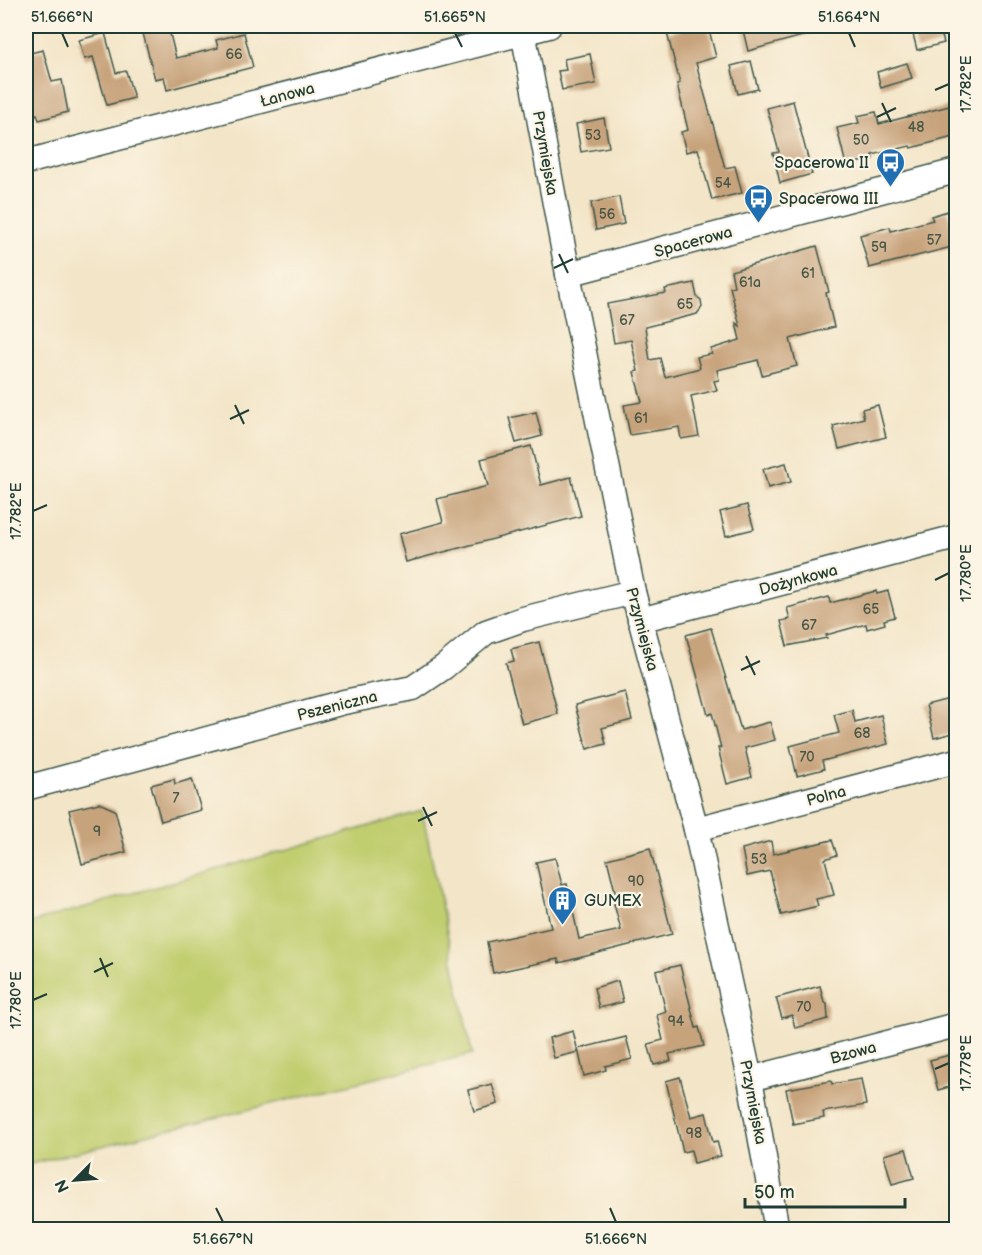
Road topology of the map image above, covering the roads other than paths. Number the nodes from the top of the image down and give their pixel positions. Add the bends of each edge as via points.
1 (549, 26) edge
2 (523, 29) edge
3 (26, 162) edge
4 (957, 171) edge
5 (568, 274) junction
6 (957, 537) edge
7 (633, 592) junction
8 (640, 620) junction
9 (957, 761) edge
10 (26, 788) edge
11 (696, 829) junction
12 (957, 1025) edge
13 (750, 1079) junction
14 (777, 1230) edge

1 - 2 street, Łanowa
2 - 3 street, Łanowa
2 - 5 street, Przymiejska
4 - 5 street, Spacerowa
5 - 7 street, Przymiejska
6 - 8 street, Dożynkowa
7 - 8 street, Przymiejska
7 - 10 street, Pszeniczna via 486,632 413,688 344,702
8 - 11 street, Przymiejska
9 - 11 street, Polna
11 - 13 street, Przymiejska
12 - 13 street, Bzowa
13 - 14 street, Przymiejska

